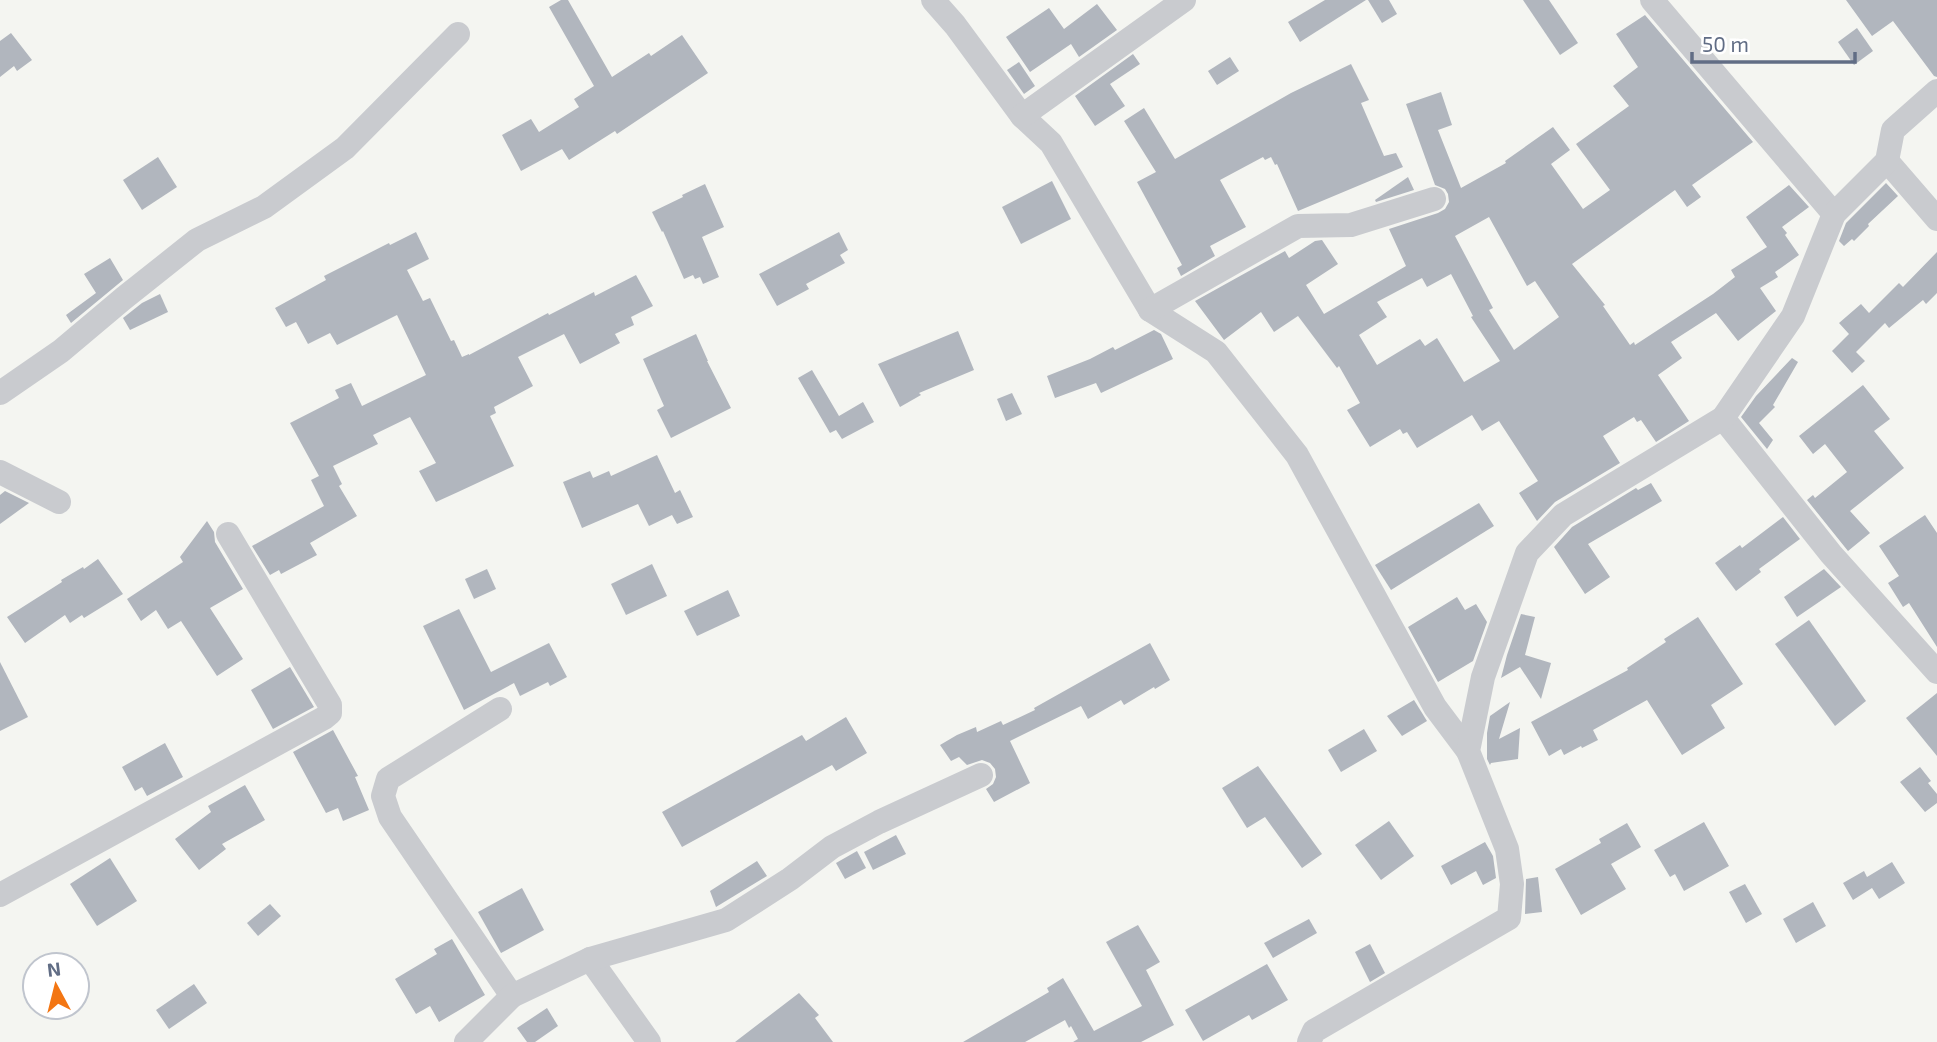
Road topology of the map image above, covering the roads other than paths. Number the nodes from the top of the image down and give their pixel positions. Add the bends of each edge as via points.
1 (933, 0) edge
2 (1184, 0) edge
3 (1652, 0) edge
4 (458, 34) dead end
5 (1937, 91) edge
6 (1022, 116) junction
7 (1887, 161) junction
8 (1434, 199) dead end
9 (1834, 214) junction
10 (1937, 219) edge
11 (1150, 310) junction
12 (0, 393) edge
13 (1723, 418) junction
14 (0, 472) edge
15 (59, 502) dead end
16 (228, 534) dead end
17 (1937, 672) edge
18 (500, 709) dead end
19 (1468, 751) junction
20 (981, 775) dead end
21 (0, 895) edge
22 (590, 959) junction
23 (512, 996) junction
24 (466, 1042) edge
25 (649, 1042) edge
26 (1309, 1042) edge

1 - 6 street
2 - 6 street
3 - 9 street
4 - 12 street via 345,148 264,207 197,240 61,351
5 - 7 street via 1893,130
6 - 11 street via 1051,143
7 - 9 street
7 - 10 street
8 - 11 street via 1351,225 1298,226
9 - 13 street via 1793,316
11 - 19 street via 1216,352 1297,455 1435,707
13 - 17 street via 1831,554
13 - 19 street via 1563,515 1527,553 1483,677
14 - 15 street
16 - 21 street via 330,705 330,713
18 - 23 street via 388,779 383,796 390,817
19 - 26 street via 1507,849 1512,884 1509,919 1314,1031
20 - 22 street via 832,847 726,920
22 - 23 street
22 - 25 street
23 - 24 street

